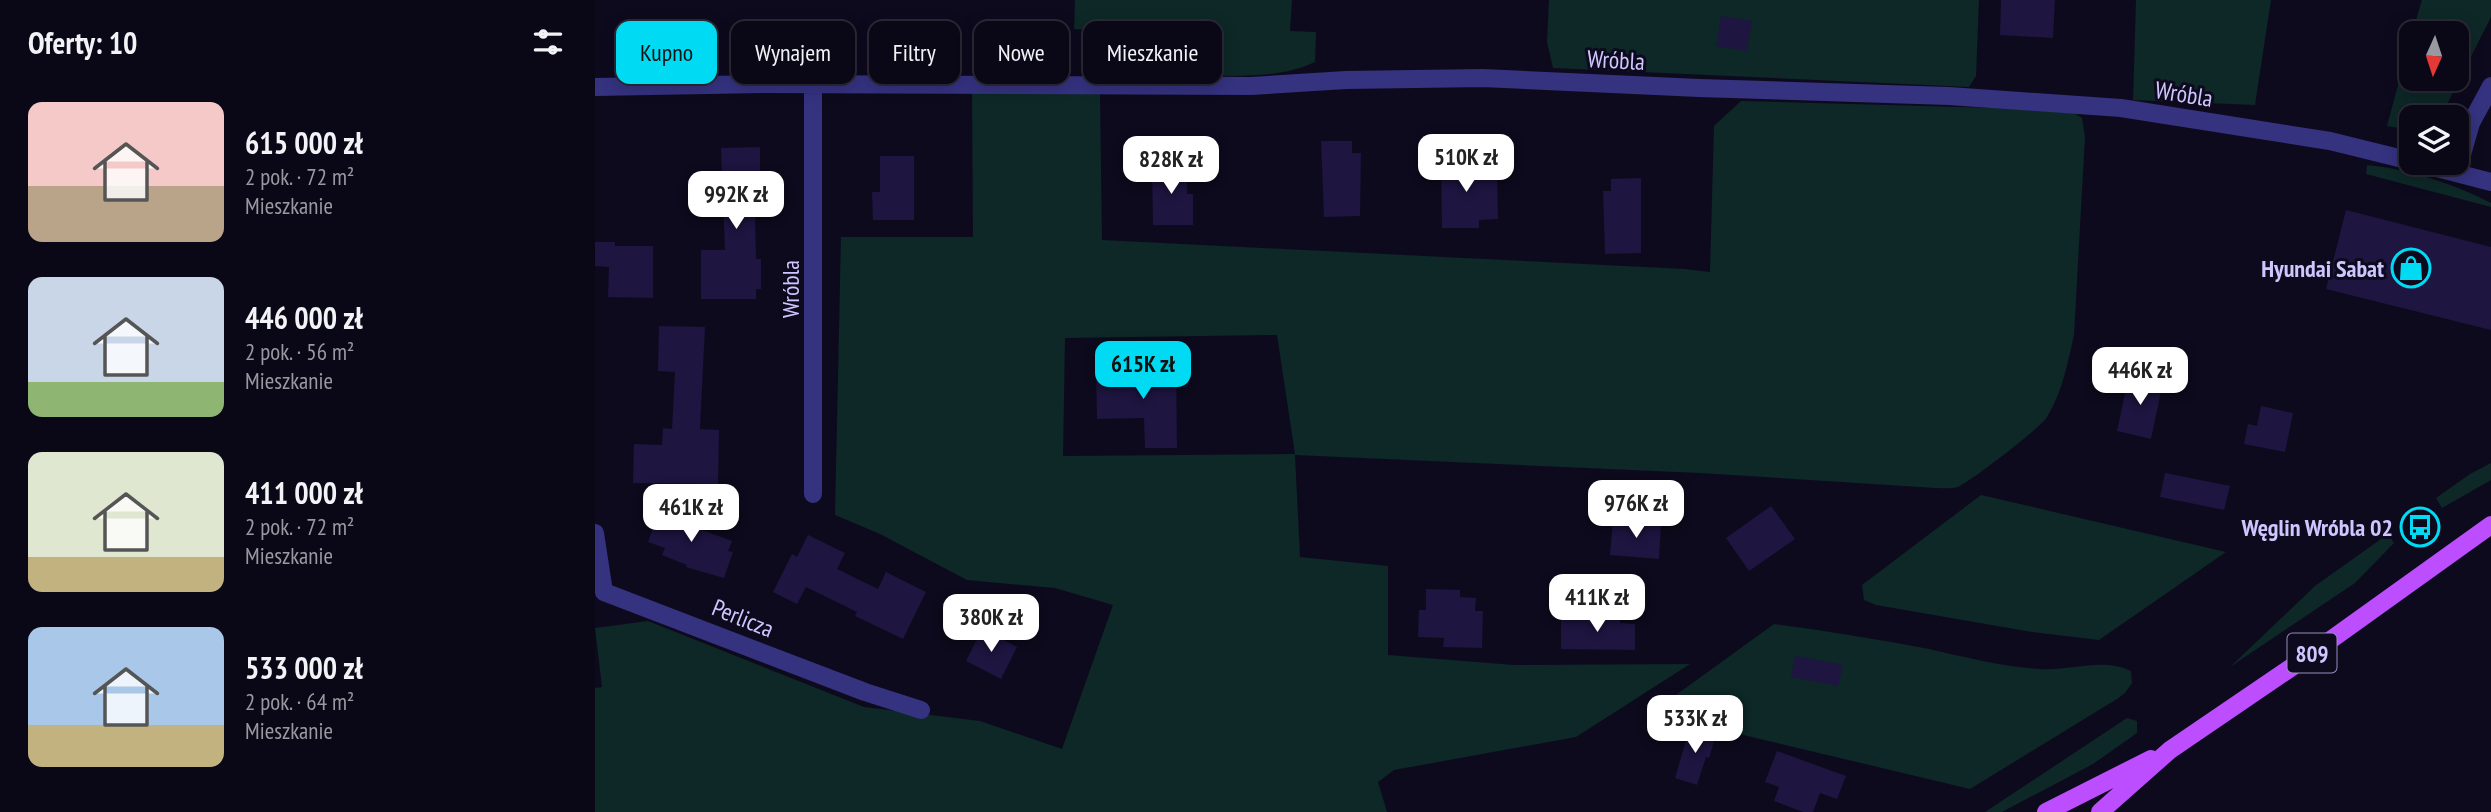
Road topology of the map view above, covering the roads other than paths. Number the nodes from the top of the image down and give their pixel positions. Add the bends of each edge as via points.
1 (813, 84) junction
2 (2491, 86) edge
3 (595, 87) edge
4 (2469, 130) edge
5 (2399, 158) edge
6 (2467, 175) edge
7 (2491, 182) edge
8 (813, 494) dead end
9 (2491, 525) edge
10 (595, 533) edge
11 (921, 710) dead end
12 (2170, 750) junction
13 (2046, 812) edge
14 (2100, 812) edge

1 - 3 street, Wróbla
1 - 5 street, Wróbla via 1251,86 1483,78 1949,96 2121,108 2330,141
1 - 8 street, Wróbla
2 - 4 street
6 - 7 street
9 - 12 main road, 809
10 - 11 street, Perlicza via 604,592
12 - 13 main road, 809
12 - 14 main road, 809

